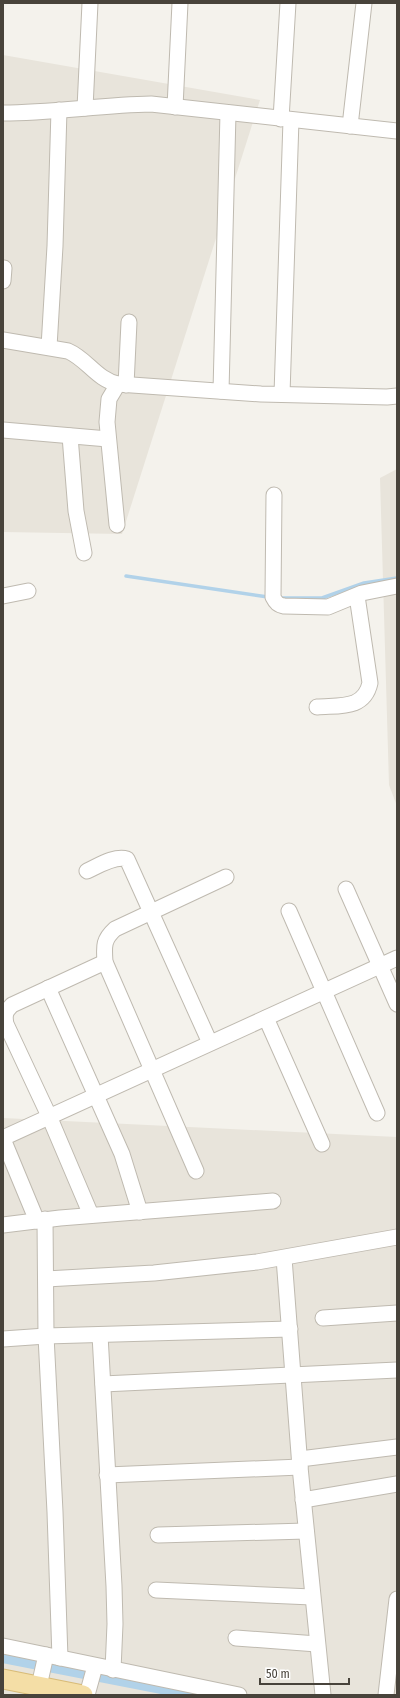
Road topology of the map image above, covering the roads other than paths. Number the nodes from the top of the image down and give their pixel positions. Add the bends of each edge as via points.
1 (90, 3) edge
2 (180, 3) edge
3 (288, 3) edge
4 (364, 3) edge
5 (175, 107) junction
6 (85, 108) junction
7 (59, 110) junction
8 (228, 113) junction
9 (3, 114) edge
10 (286, 119) junction
11 (350, 126) junction
12 (397, 131) edge
13 (129, 322) dead end
14 (3, 340) edge
15 (49, 347) junction
16 (122, 384) junction
17 (220, 391) junction
18 (282, 394) junction
19 (397, 396) edge
20 (3, 430) edge
21 (70, 436) junction
22 (108, 439) junction
23 (274, 495) dead end
24 (117, 525) dead end
25 (84, 553) dead end
26 (397, 586) edge
27 (28, 591) dead end
28 (3, 596) edge
29 (357, 596) junction
30 (317, 706) dead end
31 (87, 871) dead end
32 (226, 877) dead end
33 (346, 889) dead end
34 (152, 911) junction
35 (289, 911) dead end
36 (397, 958) edge
37 (105, 962) junction
38 (380, 965) junction
39 (48, 988) junction
40 (323, 992) junction
41 (397, 1004) edge
42 (266, 1018) junction
43 (210, 1043) junction
44 (152, 1070) junction
45 (96, 1095) junction
46 (377, 1112) dead end
47 (49, 1116) junction
48 (3, 1139) edge
49 (322, 1144) dead end
50 (196, 1171) dead end
51 (273, 1201) dead end
52 (140, 1212) junction
53 (91, 1216) junction
54 (41, 1220) junction
55 (3, 1225) edge
56 (397, 1237) edge
57 (284, 1258) junction
58 (46, 1279) junction
59 (397, 1313) edge
60 (323, 1318) dead end
61 (290, 1329) junction
62 (100, 1335) junction
63 (46, 1336) junction
64 (3, 1339) edge
65 (397, 1370) edge
66 (293, 1375) junction
67 (103, 1384) junction
68 (397, 1447) edge
69 (300, 1463) junction
70 (107, 1475) junction
71 (397, 1484) edge
72 (303, 1500) junction
73 (306, 1531) junction
74 (158, 1535) dead end
75 (156, 1590) dead end
76 (312, 1597) junction
77 (397, 1599) edge
78 (236, 1638) dead end
79 (317, 1644) junction
80 (3, 1646) edge
81 (46, 1667) junction
82 (113, 1670) junction
83 (3, 1679) edge
84 (89, 1682) edge
85 (239, 1695) edge
86 (323, 1695) edge
87 (386, 1695) edge

1 - 6 street
2 - 5 street
3 - 10 street
4 - 11 street
5 - 6 street via 144,104
5 - 8 street
6 - 7 street
7 - 9 street
7 - 15 street
8 - 10 street
8 - 17 street
10 - 11 street
10 - 18 street
11 - 12 street
13 - 16 street
14 - 15 street
15 - 16 street via 76,354 104,380
16 - 17 street
16 - 22 street via 109,399 107,406
17 - 18 street
18 - 19 street
20 - 21 street
21 - 22 street
21 - 25 street via 76,511
22 - 24 street
23 - 29 street via 275,602 284,606 320,608
26 - 29 street via 376,589
27 - 28 street
29 - 30 street via 370,683 368,690 359,702
31 - 34 street via 116,859 127,858
32 - 34 street
33 - 38 street
34 - 37 street via 115,929 108,936 105,942
34 - 43 street
35 - 40 street
36 - 38 street
37 - 39 street
37 - 44 street
38 - 40 street
38 - 41 street
39 - 45 street
39 - 47 street via 12,1005 4,1016
40 - 42 street
40 - 46 street
42 - 43 street
42 - 49 street
43 - 44 street
44 - 45 street
44 - 50 street
45 - 47 street
45 - 52 street via 122,1154
47 - 48 street
47 - 53 street
48 - 54 street
51 - 52 street
52 - 53 street
53 - 54 street
54 - 55 street
54 - 58 street
56 - 57 street
57 - 58 street via 154,1273
57 - 61 street
58 - 63 street
59 - 60 street
61 - 62 street
61 - 66 street
62 - 63 street
62 - 67 street
63 - 64 street
63 - 81 street via 55,1512
65 - 66 street
66 - 67 street
66 - 69 street
67 - 70 street
68 - 69 street
69 - 70 street
69 - 72 street
70 - 82 street via 115,1624
71 - 72 street
72 - 73 street
73 - 74 street
73 - 76 street
75 - 76 street
76 - 79 street
77 - 87 street
78 - 79 street
79 - 86 street
80 - 81 street
81 - 83 main road
81 - 84 main road
81 - 84 street
82 - 84 street
82 - 85 street

